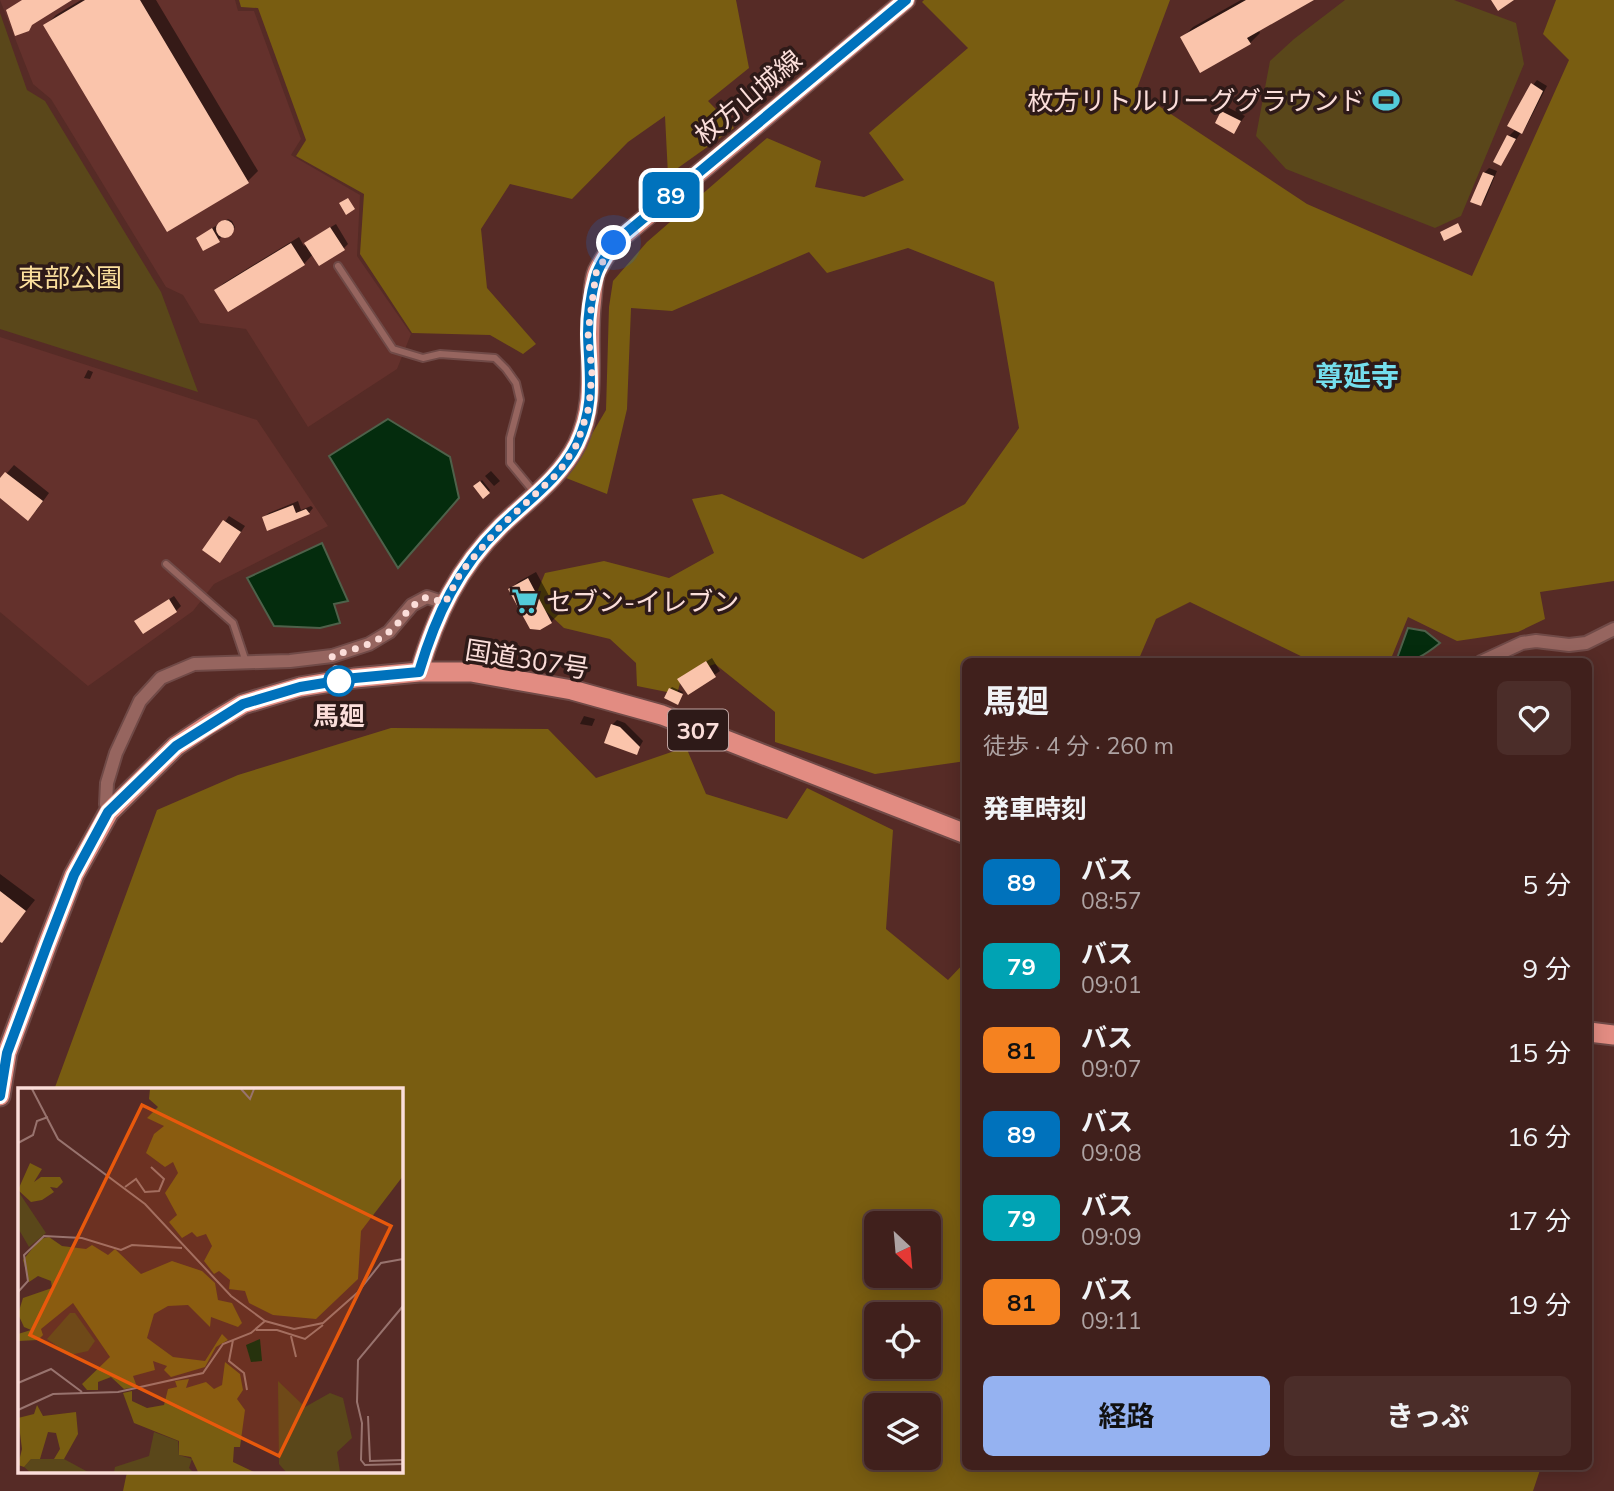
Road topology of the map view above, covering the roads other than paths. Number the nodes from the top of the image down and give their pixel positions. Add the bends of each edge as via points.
1 (906, 0) edge
2 (338, 266) dead end
3 (536, 494) junction
4 (166, 564) dead end
5 (445, 603) junction
6 (1614, 629) edge
7 (1490, 658) edge
8 (246, 662) junction
9 (419, 672) junction
10 (108, 812) junction
11 (962, 833) edge
12 (1592, 1032) edge
13 (1614, 1035) edge
14 (0, 1096) edge

1 - 3 main road, 枚方山城線 via 614,243 596,273 592,298 589,407 577,444 559,472
2 - 3 lane via 393,349 423,358 440,354 495,358 506,369 520,400 510,438 510,463
3 - 5 main road, 枚方山城線 via 461,572
4 - 8 lane via 233,623
5 - 8 street via 427,597 412,605 389,632 332,656
5 - 9 main road, 枚方山城線
6 - 7 street via 1586,643 1522,643
8 - 10 street via 185,667 161,678 139,701 110,773
9 - 10 highway, 国道307号 / 307 via 300,687 243,704 176,746
9 - 11 highway, 国道307号 / 307 via 471,672 572,690 663,715
10 - 14 highway, 国道307号 / 307 via 74,875 47,945 7,1053
12 - 13 highway

